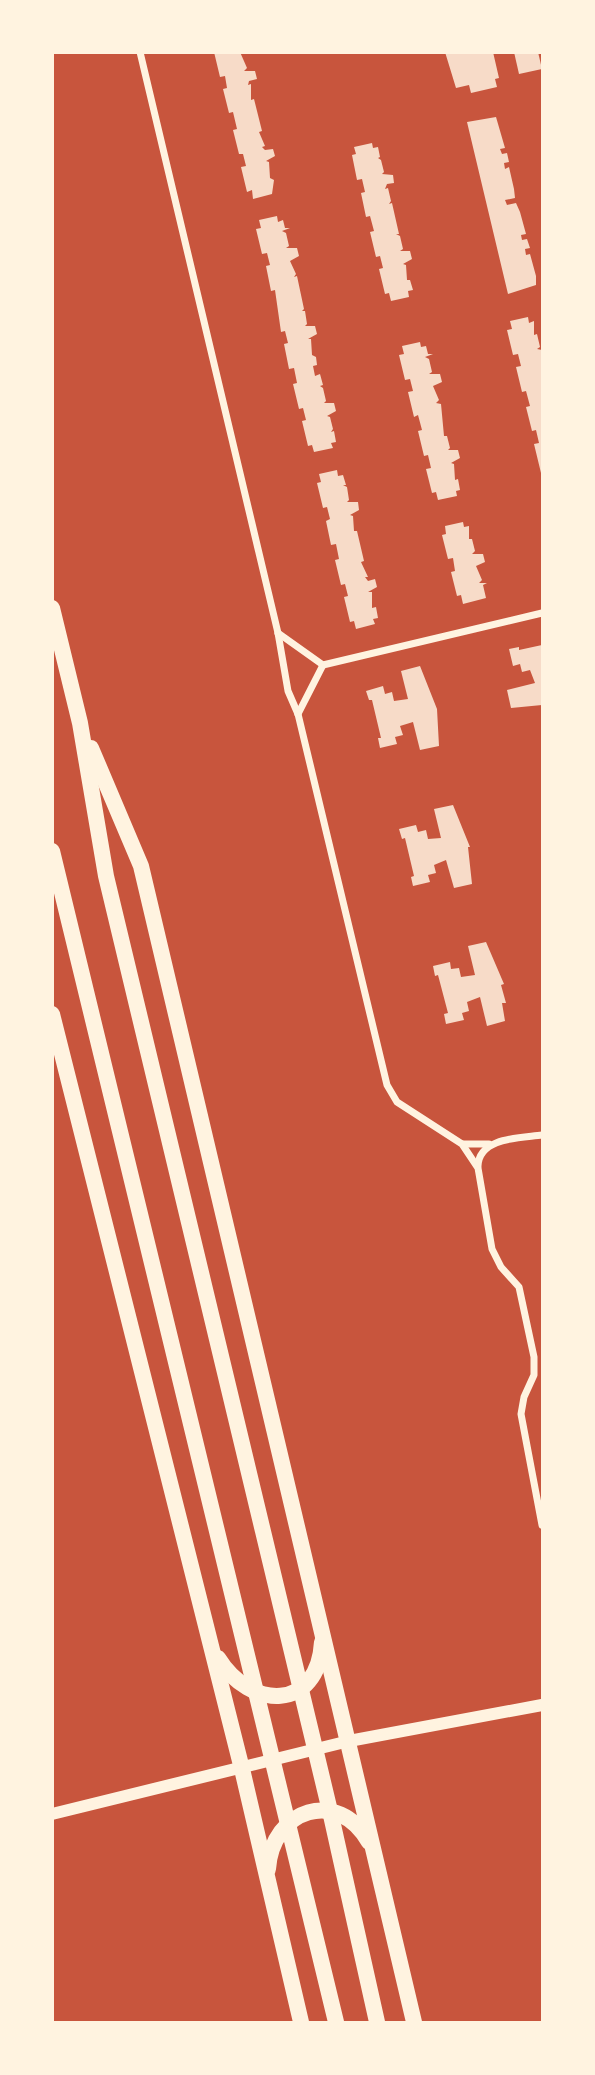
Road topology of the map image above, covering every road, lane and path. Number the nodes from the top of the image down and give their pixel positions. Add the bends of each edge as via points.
1 (139, 52) edge
2 (52, 608) edge
3 (542, 613) edge
4 (278, 633) junction
5 (323, 666) junction
6 (298, 714) junction
7 (80, 723) junction
8 (52, 851) edge
9 (52, 1014) edge
10 (542, 1135) edge
11 (500, 1142) junction
12 (462, 1144) junction
13 (478, 1168) junction
14 (542, 1525) edge
15 (322, 1628) junction
16 (211, 1647) junction
17 (542, 1704) edge
18 (349, 1741) junction
19 (242, 1769) junction
20 (52, 1814) edge
21 (375, 1854) junction
22 (268, 1880) junction
23 (302, 2022) edge
24 (336, 2022) edge
25 (377, 2022) edge
26 (414, 2022) edge

1 - 4 street
2 - 7 main road
3 - 5 street
4 - 5 street
4 - 6 street via 288,691
5 - 6 street
6 - 12 street via 387,1085 397,1102
7 - 15 main road via 141,866
7 - 25 main road via 106,876
8 - 24 main road
9 - 16 main road
10 - 11 street
11 - 12 street
11 - 13 street via 482,1151
12 - 13 street
13 - 14 street via 492,1248 500,1267 519,1287 534,1357 534,1376 521,1414
15 - 16 main road via 316,1670 307,1683 276,1697 248,1691 224,1669
15 - 18 main road
16 - 19 main road
17 - 18 street
18 - 19 street
18 - 21 main road
19 - 20 street
19 - 22 main road
21 - 22 main road via 368,1838 341,1814 312,1811 285,1825 274,1840
21 - 26 main road
22 - 23 main road

